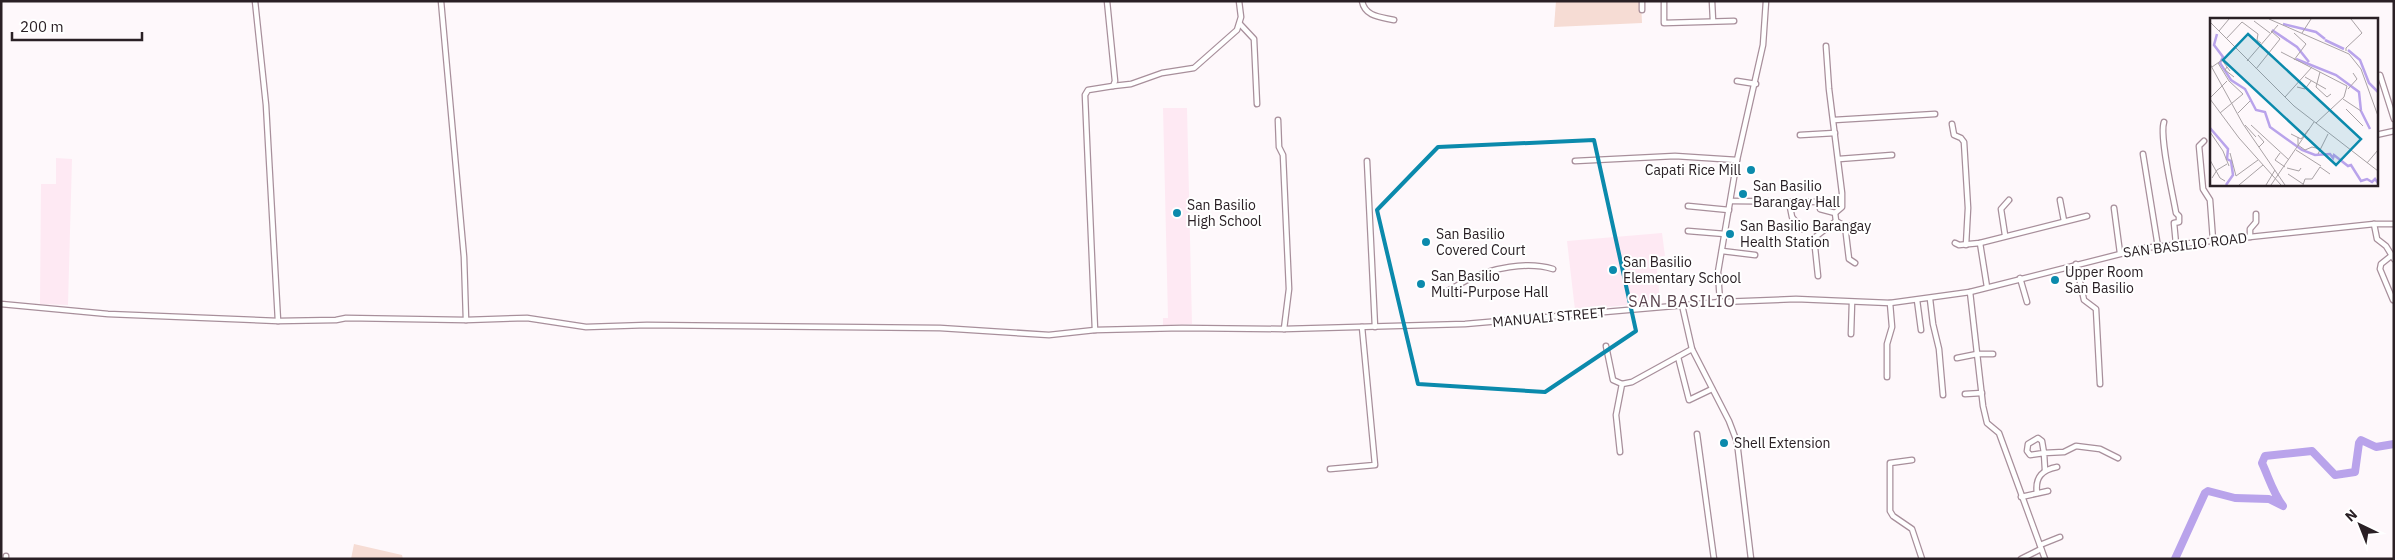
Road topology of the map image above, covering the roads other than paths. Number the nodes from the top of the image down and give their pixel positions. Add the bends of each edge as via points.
1 (255, 1) edge
2 (442, 1) edge
3 (1107, 1) edge
4 (1239, 1) edge
5 (1362, 1) edge
6 (1642, 1) edge
7 (1664, 1) edge
8 (1712, 1) edge
9 (1766, 1) edge
10 (1642, 10) dead end
11 (1394, 20) dead end
12 (1713, 21) junction
13 (1734, 21) dead end
14 (1240, 24) junction
15 (1826, 46) dead end
16 (2380, 75) dead end
17 (1737, 81) dead end
18 (1756, 84) junction
19 (1113, 86) junction
20 (1257, 104) dead end
21 (1935, 114) dead end
22 (2394, 119) edge
23 (1278, 120) dead end
24 (1834, 120) junction
25 (2164, 122) dead end
26 (1952, 124) dead end
27 (2394, 131) edge
28 (1835, 133) junction
29 (1800, 134) dead end
30 (2378, 135) edge
31 (2204, 141) dead end
32 (2143, 154) dead end
33 (1892, 155) dead end
34 (1839, 159) junction
35 (1737, 160) junction
36 (1367, 161) dead end
37 (1575, 161) dead end
38 (2009, 200) dead end
39 (2060, 200) dead end
40 (1731, 201) junction
41 (1789, 202) junction
42 (1820, 202) junction
43 (1830, 202) dead end
44 (1688, 206) dead end
45 (2114, 208) dead end
46 (1729, 210) junction
47 (1835, 213) junction
48 (2256, 214) dead end
49 (2087, 216) dead end
50 (2064, 221) junction
51 (1836, 222) junction
52 (2374, 224) junction
53 (2394, 224) edge
54 (1857, 225) dead end
55 (1845, 226) junction
56 (1802, 229) dead end
57 (1688, 231) dead end
58 (1725, 234) junction
59 (2005, 235) junction
60 (2250, 237) junction
61 (2213, 240) junction
62 (1955, 243) dead end
63 (1980, 243) junction
64 (2176, 244) junction
65 (1966, 245) junction
66 (2158, 247) junction
67 (1722, 251) junction
68 (2120, 253) junction
69 (1756, 255) dead end
70 (2393, 258) edge
71 (1855, 263) dead end
72 (2076, 264) junction
73 (1554, 269) dead end
74 (1818, 276) dead end
75 (2020, 278) junction
76 (1987, 287) junction
77 (1443, 292) dead end
78 (1970, 292) junction
79 (1930, 298) junction
80 (1918, 300) junction
81 (2393, 300) edge
82 (1720, 302) junction
83 (1852, 302) junction
84 (2027, 302) dead end
85 (1890, 303) junction
86 (1, 304) edge
87 (1682, 305) junction
88 (466, 320) junction
89 (278, 321) junction
90 (1362, 327) junction
91 (1374, 327) junction
92 (1284, 329) junction
93 (1096, 330) junction
94 (1921, 330) dead end
95 (1851, 334) dead end
96 (1606, 346) dead end
97 (1692, 349) junction
98 (1977, 354) junction
99 (1993, 354) dead end
100 (1678, 357) junction
101 (1957, 358) dead end
102 (1887, 376) dead end
103 (1622, 384) junction
104 (2100, 384) dead end
105 (1712, 389) junction
106 (1982, 393) junction
107 (1965, 394) dead end
108 (1943, 395) dead end
109 (1697, 434) dead end
110 (1620, 452) dead end
111 (2044, 452) junction
112 (2118, 458) dead end
113 (1912, 460) dead end
114 (2057, 467) dead end
115 (1330, 468) dead end
116 (2045, 470) junction
117 (2048, 491) dead end
118 (2037, 494) junction
119 (2021, 497) junction
120 (2060, 537) dead end
121 (2041, 547) junction
122 (1714, 559) edge
123 (1751, 559) edge
124 (1922, 559) edge
125 (2021, 559) edge
126 (2045, 559) edge

1 - 89 street via 266,106
2 - 88 street via 464,257
3 - 19 street via 1115,76
4 - 14 street
5 - 11 street via 1373,16
6 - 10 street
7 - 12 street via 1664,23
8 - 12 street
9 - 18 street
12 - 13 street
14 - 19 street via 1231,37 1190,70 1162,73 1140,82
14 - 20 street via 1254,39
15 - 24 street
16 - 22 street
17 - 18 street
18 - 35 street
19 - 93 street via 1088,90 1085,95
21 - 24 street
23 - 92 street via 1283,155 1288,290
24 - 28 street
25 - 64 street via 2162,128 2179,216 2174,224
26 - 65 street via 1954,135 1964,142 1968,200
27 - 30 street
28 - 29 street
28 - 34 street
31 - 61 street via 2199,146 2203,189 2210,200
32 - 66 street
33 - 34 street
34 - 47 street via 1842,203
35 - 37 street via 1675,156
35 - 40 street
36 - 91 street
38 - 59 street via 2001,209
39 - 50 street
40 - 41 street
40 - 46 street
41 - 42 street
41 - 56 street via 1792,217
42 - 43 street
42 - 47 street via 1821,210
44 - 46 street
45 - 68 street
46 - 58 street
47 - 51 street
48 - 60 street
49 - 50 street
50 - 59 street
51 - 55 street
51 - 74 street via 1814,238
52 - 53 street, SAN BASILIO ROAD
52 - 60 street, SAN BASILIO ROAD
52 - 70 street via 2377,239
54 - 55 street
55 - 71 street via 1849,259
57 - 58 street
58 - 67 street
59 - 63 street
60 - 61 street, SAN BASILIO ROAD
61 - 64 street, SAN BASILIO ROAD
62 - 65 street
63 - 65 street
63 - 76 street
64 - 66 street, SAN BASILIO ROAD
66 - 68 street, SAN BASILIO ROAD
67 - 69 street
67 - 82 street via 1717,279
68 - 72 street, SAN BASILIO ROAD
70 - 81 street via 2381,264 2380,269
72 - 75 street, SAN BASILIO ROAD
72 - 104 street via 2084,300 2096,309
73 - 77 street via 1520,265 1488,273
75 - 76 street, SAN BASILIO ROAD
75 - 84 street
76 - 78 street, SAN BASILIO ROAD
78 - 79 street, SAN BASILIO ROAD
78 - 98 street
79 - 80 street, SAN BASILIO ROAD
79 - 108 street
80 - 85 street, SAN BASILIO ROAD
80 - 94 street
82 - 83 street, SAN BASILIO ROAD via 1796,299
82 - 87 street, SAN BASILIO ROAD
83 - 85 street, SAN BASILIO ROAD
83 - 95 street
85 - 102 street via 1892,327 1887,344
86 - 89 street, MANUALI STREET via 108,314
87 - 91 street, MANUALI STREET via 1446,325
87 - 97 street
88 - 89 street, MANUALI STREET via 346,318
88 - 93 street, MANUALI STREET via 527,318 586,327 940,328 1049,335
90 - 91 street, MANUALI STREET
90 - 92 street, MANUALI STREET
90 - 115 street via 1375,465
92 - 93 street, MANUALI STREET
96 - 103 street via 1613,380
97 - 100 street
97 - 105 street
98 - 99 street
98 - 101 street
98 - 106 street
100 - 103 street via 1632,382
100 - 105 street via 1689,400
103 - 110 street via 1616,415
105 - 123 street via 1736,442
106 - 107 street
106 - 119 street via 1987,423 1999,433
109 - 122 street
111 - 111 street via 2040,439 2027,446 2030,455
111 - 112 street via 2064,452 2076,446 2100,449
111 - 116 street
113 - 124 street via 1890,462 1889,504 1893,516 1912,529
114 - 116 street
116 - 118 street via 2037,479
117 - 118 street
118 - 119 street
119 - 121 street
120 - 121 street
121 - 125 street
121 - 126 street

